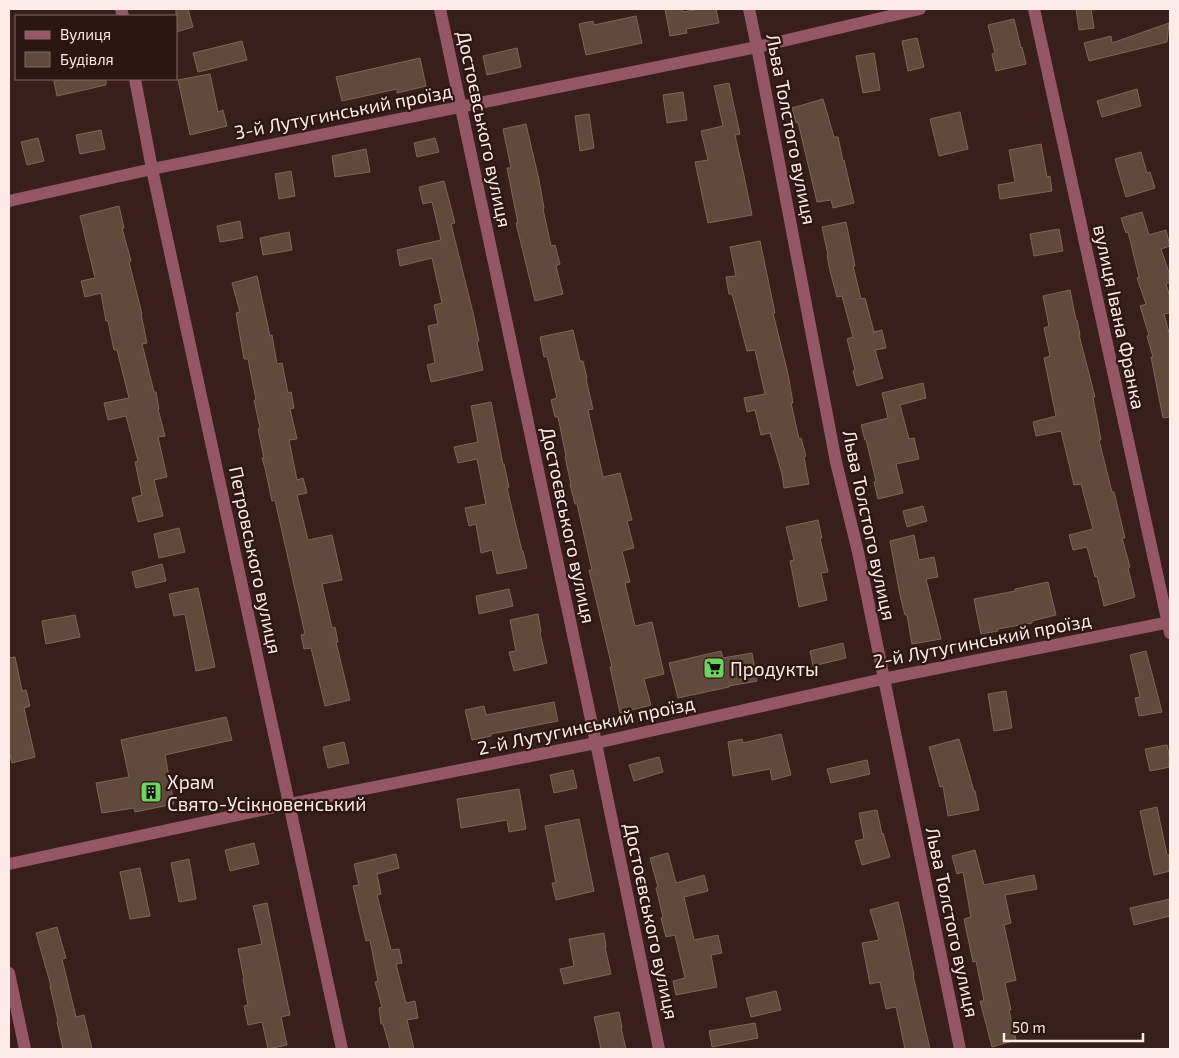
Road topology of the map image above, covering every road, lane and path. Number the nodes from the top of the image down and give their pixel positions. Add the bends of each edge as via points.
1 (440, 9) edge
2 (749, 9) edge
3 (920, 9) edge
4 (1034, 9) edge
5 (757, 47) junction
6 (135, 80) edge
7 (462, 106) junction
8 (152, 169) junction
9 (9, 201) edge
10 (1169, 626) edge
11 (883, 678) junction
12 (596, 743) junction
13 (289, 804) junction
14 (9, 864) edge
15 (9, 973) edge
16 (25, 1049) edge
17 (342, 1049) edge
18 (659, 1049) edge
19 (960, 1049) edge

1 - 7 street, Достоєвського вулиця
2 - 5 street, Льва Толстого вулиця
3 - 5 street, 3-й Лутугинський проїзд
4 - 10 street, вулиця Івана Франка
5 - 7 street, 3-й Лутугинський проїзд
5 - 11 street, Льва Толстого вулиця via 836,462
6 - 8 street, Петровського вулиця
7 - 8 street, 3-й Лутугинський проїзд
7 - 12 street, Достоєвського вулиця
8 - 9 street, 3-й Лутугинський проїзд
8 - 13 street, Петровського вулиця
10 - 11 street, 2-й Лутугинський проїзд
11 - 12 street, 2-й Лутугинський проїзд
11 - 19 street, Льва Толстого вулиця
12 - 13 street, 2-й Лутугинський проїзд
12 - 18 street, Достоєвського вулиця
13 - 14 street, 2-й Лутугинський проїзд
13 - 17 street, Петровського вулиця
15 - 16 street

